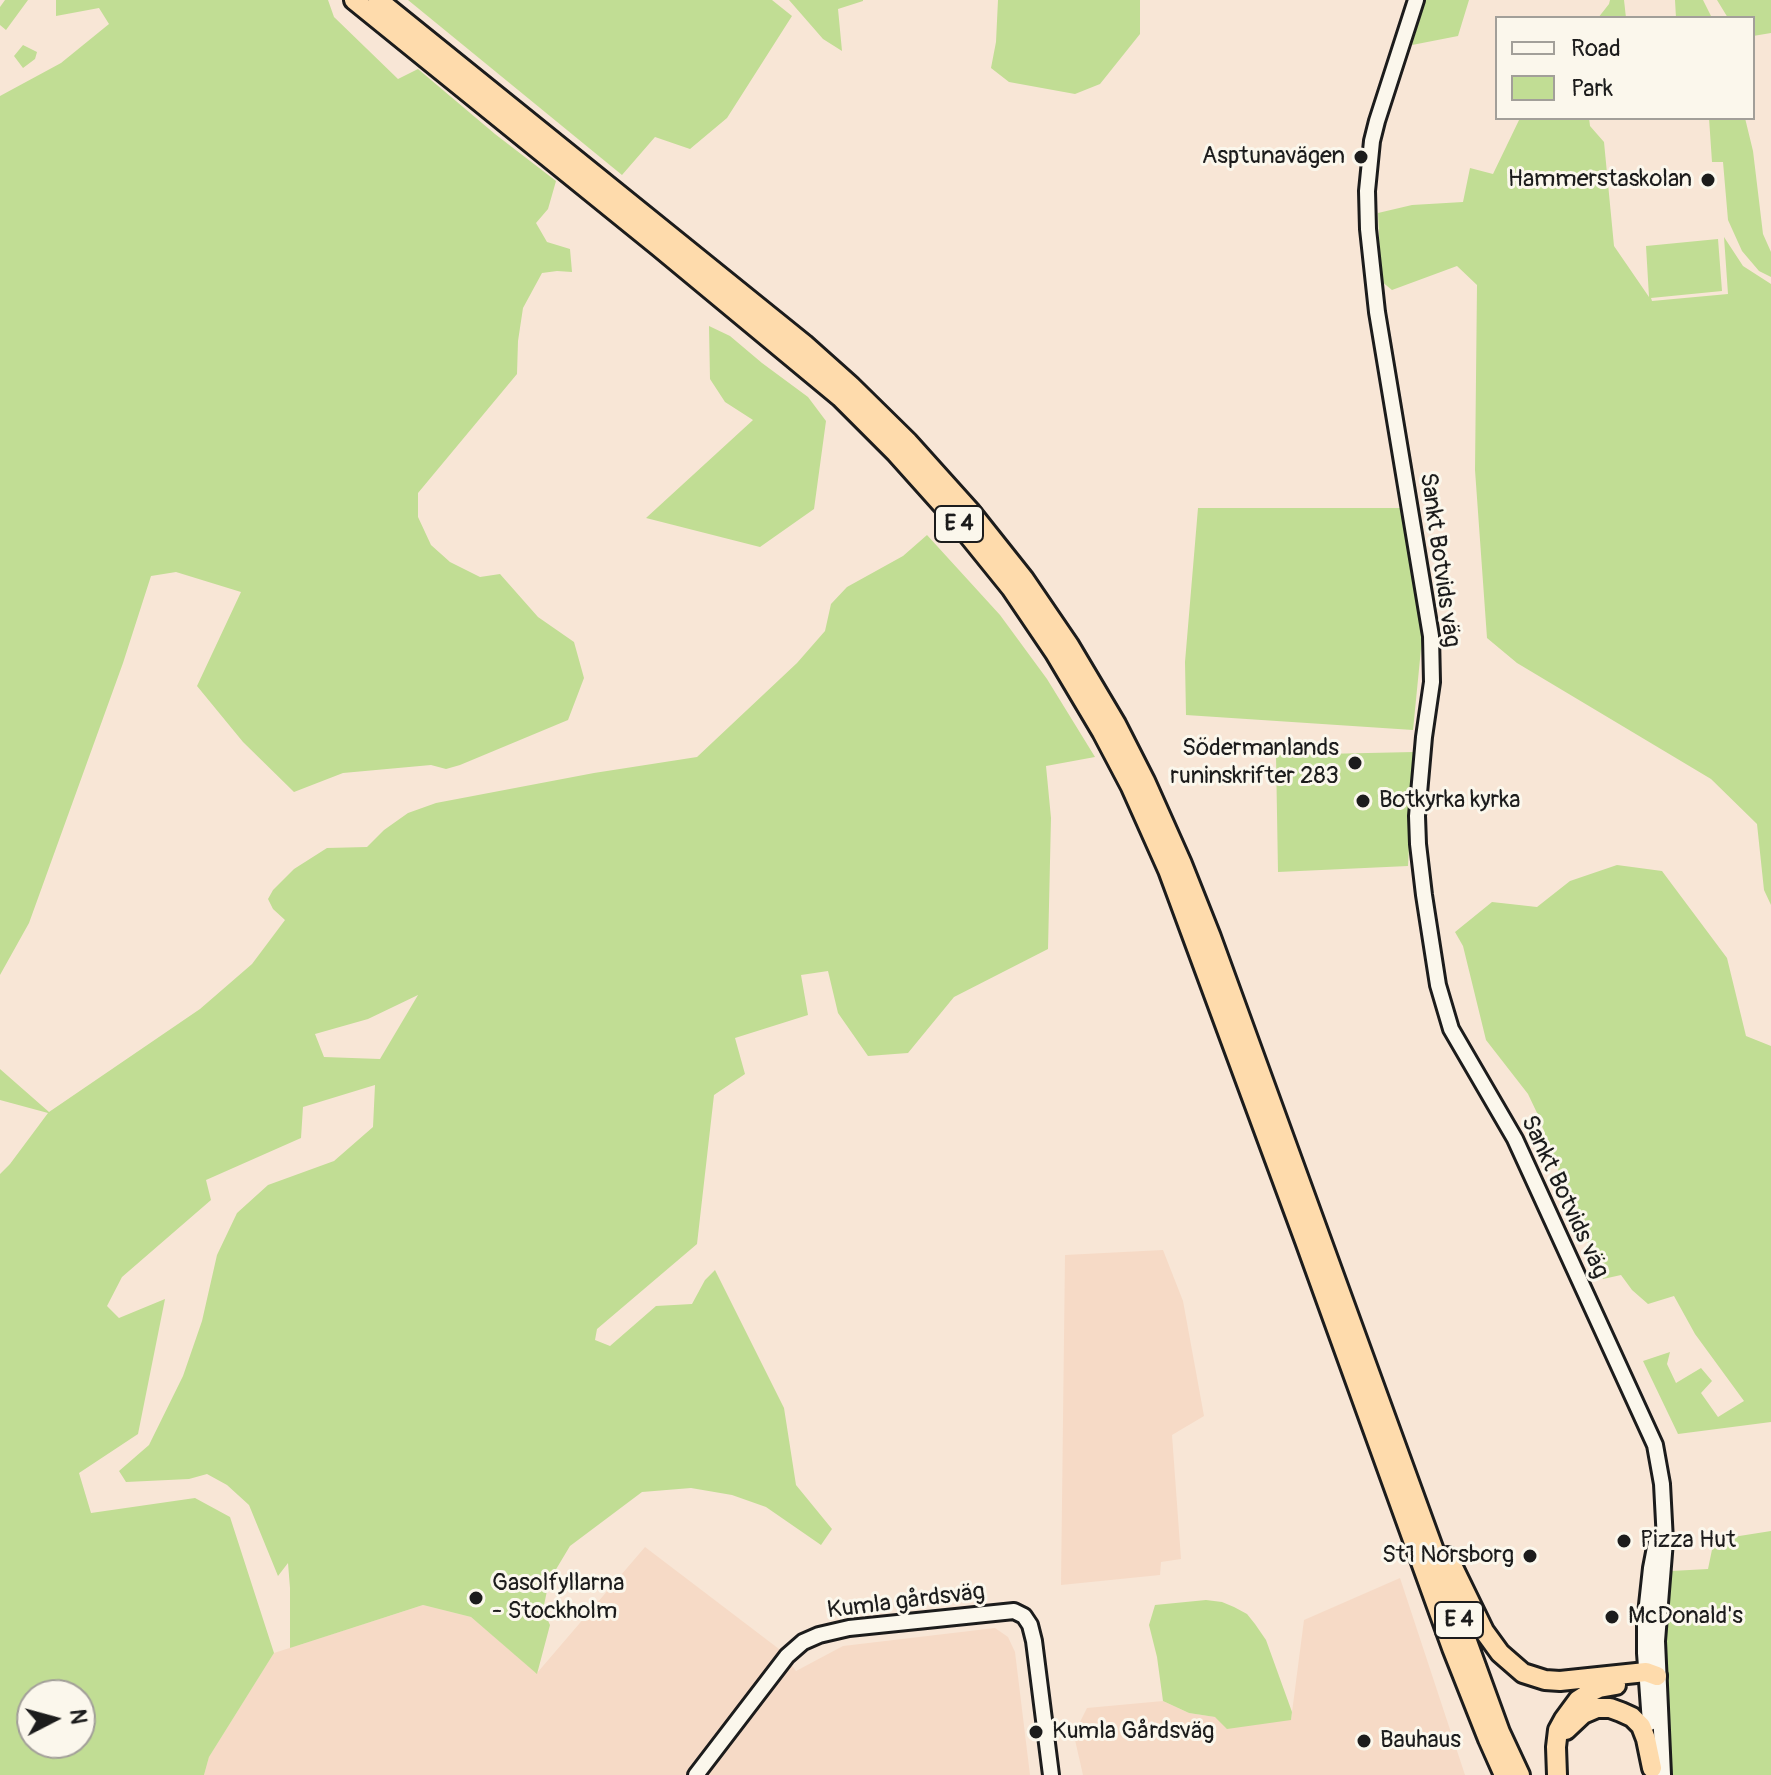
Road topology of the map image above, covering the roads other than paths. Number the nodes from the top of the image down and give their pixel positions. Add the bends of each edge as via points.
1 (354, 0) edge
2 (378, 0) edge
3 (1416, 0) edge
4 (1395, 1466) junction
5 (1452, 1648) junction
6 (1650, 1676) junction
7 (1556, 1747) junction
8 (1656, 1773) edge
9 (696, 1775) edge
10 (1051, 1775) edge
11 (1492, 1775) edge
12 (1504, 1775) edge
13 (1520, 1775) edge
14 (1557, 1775) edge

1 - 4 highway, E 4 via 840,397 956,520 1011,588 1102,732 1168,870
2 - 4 highway, E 4 via 839,375 908,442 1024,579 1116,724 1182,864
3 - 6 main road, Sankt Botvids väg via 1372,141 1367,191 1377,312 1431,636 1432,682 1417,816 1424,895 1438,985 1451,1029 1515,1139 1655,1445 1665,1541
4 - 5 highway, E 4
4 - 6 highway via 1484,1631 1515,1667 1560,1681
4 - 13 highway, E 4
5 - 11 highway
5 - 12 highway, E 4
6 - 7 highway via 1599,1688 1578,1700 1558,1730
6 - 8 main road, Sankt Botvids väg
7 - 8 highway via 1583,1714 1610,1708 1641,1726
7 - 14 highway
9 - 10 main road, Kumla gårdsväg via 803,1642 849,1628 1014,1611 1030,1625 1034,1641

